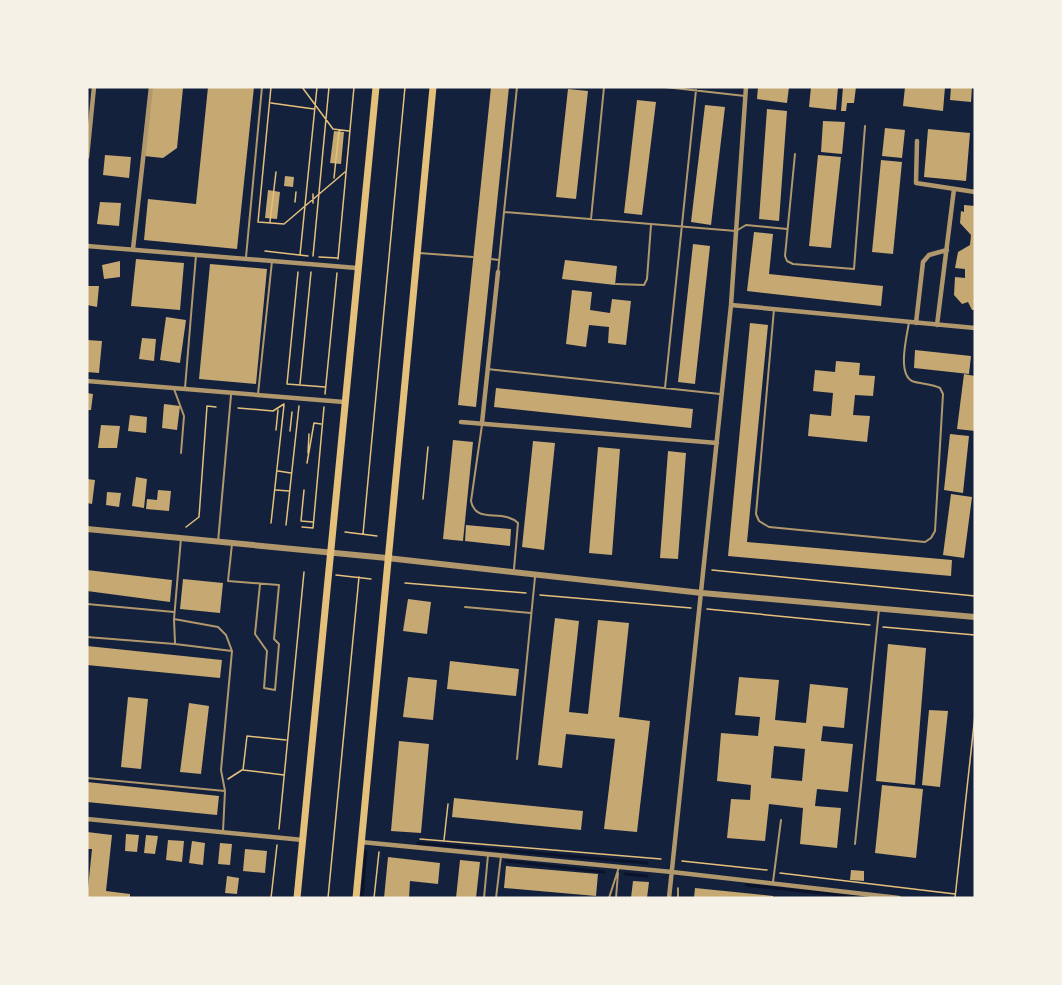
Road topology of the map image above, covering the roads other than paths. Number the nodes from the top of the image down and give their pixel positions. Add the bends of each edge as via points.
1 (94, 87) edge
2 (151, 87) edge
3 (262, 87) edge
4 (376, 87) edge
5 (432, 87) edge
6 (517, 87) edge
7 (604, 87) edge
8 (665, 87) edge
9 (746, 87) edge
10 (696, 90) junction
11 (746, 96) junction
12 (865, 126) dead end
13 (918, 141) dead end
14 (795, 154) dead end
15 (87, 157) edge
16 (954, 189) junction
17 (975, 192) edge
18 (504, 212) junction
19 (591, 219) junction
20 (651, 225) junction
21 (682, 227) junction
22 (788, 229) junction
23 (736, 231) junction
24 (87, 246) edge
25 (133, 249) junction
26 (947, 250) junction
27 (417, 252) junction
28 (196, 255) junction
29 (473, 257) dead end
30 (246, 258) junction
31 (491, 259) dead end
32 (499, 260) junction
33 (272, 261) junction
34 (357, 268) junction
35 (498, 272) joint
36 (616, 284) dead end
37 (731, 305) junction
38 (774, 309) junction
39 (909, 322) junction
40 (916, 322) junction
41 (937, 325) junction
42 (975, 328) edge
43 (487, 369) junction
44 (87, 381) edge
45 (174, 387) junction
46 (185, 388) junction
47 (665, 388) junction
48 (231, 392) junction
49 (258, 394) junction
50 (722, 394) junction
51 (344, 402) junction
52 (461, 422) dead end
53 (482, 423) junction
54 (717, 443) junction
55 (181, 453) dead end
56 (87, 529) edge
57 (181, 538) junction
58 (218, 542) junction
59 (232, 543) junction
60 (330, 553) junction
61 (387, 558) junction
62 (513, 572) junction
63 (535, 574) junction
64 (260, 584) junction
65 (702, 593) junction
66 (87, 604) edge
67 (465, 608) dead end
68 (879, 609) junction
69 (174, 612) junction
70 (531, 613) junction
71 (975, 617) edge
72 (174, 619) junction
73 (87, 637) edge
74 (175, 644) junction
75 (232, 651) junction
76 (517, 759) dead end
77 (87, 778) edge
78 (225, 791) junction
79 (87, 819) edge
80 (781, 820) dead end
81 (223, 834) junction
82 (303, 840) junction
83 (361, 842) junction
84 (855, 844) dead end
85 (488, 855) junction
86 (501, 856) junction
87 (619, 867) junction
88 (672, 872) junction
89 (773, 884) junction
90 (297, 898) edge
91 (356, 898) edge
92 (484, 898) edge
93 (496, 898) edge
94 (609, 898) edge
95 (616, 898) edge
96 (669, 898) edge
97 (899, 898) edge

1 - 15 street
2 - 25 street
3 - 30 lane
4 - 34 main road
5 - 27 main road
6 - 18 lane
7 - 19 lane
8 - 10 lane
9 - 11 street
10 - 11 lane
10 - 21 lane
11 - 23 street
12 - 22 lane via 854,269 787,261 784,256
13 - 16 street via 916,183
14 - 22 lane
16 - 17 street
16 - 26 street
18 - 19 lane
18 - 32 lane
19 - 20 lane
20 - 21 lane
20 - 36 lane via 644,285
21 - 23 lane
21 - 47 lane
22 - 23 lane via 746,225
23 - 37 street
24 - 25 street
25 - 28 street
26 - 40 street via 929,255 923,262
26 - 41 street
27 - 29 lane
27 - 61 main road
28 - 30 street
28 - 46 lane
30 - 33 street
31 - 32 lane
32 - 35 lane
33 - 34 street
33 - 49 lane
34 - 51 main road
35 - 43 street
37 - 38 street
37 - 50 street
38 - 39 street
38 - 39 lane via 756,514 759,521 769,527 925,542 935,531 943,394 940,388 912,380 906,374 903,358
39 - 40 street
40 - 41 street
41 - 42 street
43 - 47 lane
43 - 53 street
44 - 45 street
45 - 46 street
45 - 55 lane via 184,416
46 - 48 street
47 - 50 lane
48 - 49 street
48 - 58 lane
49 - 51 street
50 - 54 street
51 - 60 main road
52 - 53 street
53 - 54 street
53 - 62 lane via 471,501 478,513 505,516 518,523
54 - 65 street
56 - 57 street
57 - 58 street
57 - 69 lane
58 - 59 street
59 - 60 street
59 - 64 lane via 228,581
60 - 61 street
60 - 82 main road
61 - 62 street
61 - 83 main road
62 - 63 street
63 - 65 street
63 - 70 lane
64 - 64 lane via 279,585 275,690 264,688 267,651 255,634
65 - 68 street
65 - 88 street
66 - 69 lane
67 - 70 lane
68 - 71 street
68 - 84 lane
69 - 72 lane
70 - 76 lane
72 - 74 lane
72 - 75 lane via 218,627 226,634
73 - 74 lane
74 - 75 lane
75 - 78 lane via 221,770
77 - 78 lane
78 - 81 lane
79 - 81 street
80 - 89 lane
81 - 82 street
82 - 90 main road
83 - 85 street
83 - 91 main road
85 - 86 street
85 - 92 lane
86 - 87 street
86 - 93 lane
87 - 88 street
87 - 94 lane
87 - 95 lane
88 - 89 street
88 - 96 street
89 - 97 street

